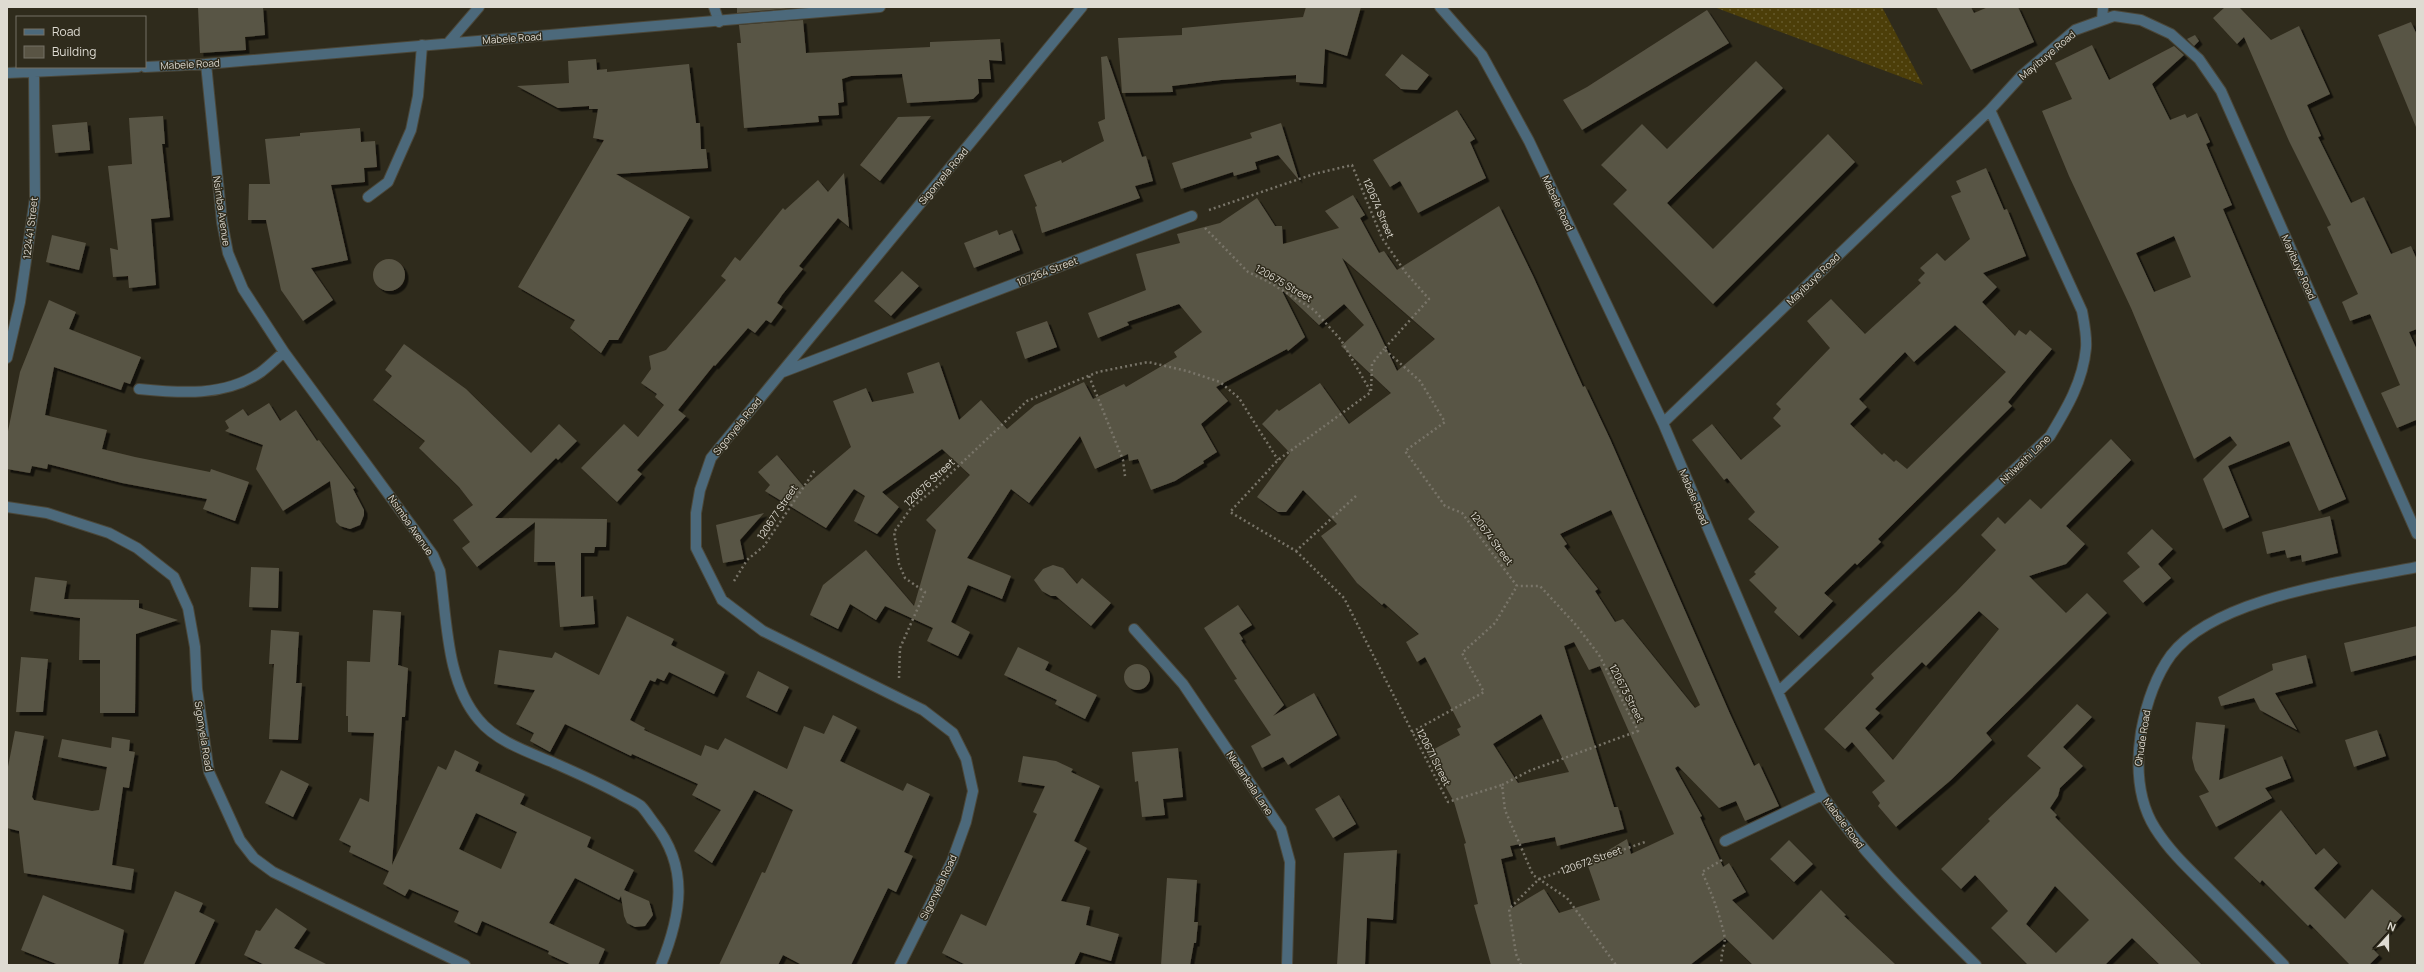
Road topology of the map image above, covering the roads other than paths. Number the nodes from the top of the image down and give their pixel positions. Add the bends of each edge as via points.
1 (479, 7) edge
2 (714, 7) edge
3 (880, 7) edge
4 (1082, 7) edge
5 (1440, 7) edge
6 (2103, 7) edge
7 (2102, 20) junction
8 (719, 22) junction
9 (449, 42) junction
10 (422, 45) junction
11 (206, 64) junction
12 (146, 67) edge
13 (117, 68) edge
14 (34, 72) junction
15 (7, 73) edge
16 (1990, 110) junction
17 (368, 197) dead end
18 (1192, 216) road end
19 (284, 352) junction
20 (7, 358) edge
21 (781, 372) junction
22 (139, 389) dead end
23 (1663, 423) junction
24 (7, 507) edge
25 (2417, 534) edge
26 (2417, 567) edge
27 (1134, 629) dead end
28 (1778, 692) junction
29 (1822, 795) junction
30 (1725, 841) road end
31 (466, 965) edge
32 (661, 965) edge
33 (900, 965) edge
34 (1287, 965) edge
35 (1976, 965) edge
36 (2284, 965) edge

1 - 9 street
2 - 8 street
3 - 8 street, Mabele Road
4 - 21 street, Sigonyela Road
5 - 23 street, Mabele Road via 1482,55 1529,141
6 - 7 street
7 - 16 street, Mayibuye Road via 2075,30 2021,76
7 - 25 street, Mayibuye Road via 2114,16 2141,20 2171,34 2199,59 2221,91
8 - 9 street, Mabele Road
9 - 10 street, Mabele Road
10 - 11 street, Mabele Road
10 - 17 street via 418,96 411,130 388,182
11 - 12 street, Mabele Road
11 - 19 street, Nsimba Avenue via 222,222 228,253 243,289
13 - 14 street
14 - 15 street
14 - 20 street, 122441 Street via 35,198 20,302
16 - 23 street, Mayibuye Road
16 - 28 street, Nhlwathi Lane via 2082,311 2086,346 2083,368 2074,397 2050,436
18 - 21 street, 107264 Street
19 - 22 street via 246,380 218,389 186,394
19 - 32 street, Nsimba Avenue via 433,555 440,571 455,678 465,702 480,722 497,735 532,754 600,783 641,806 665,836 678,867 679,884 672,937
21 - 33 street, Sigonyela Road via 711,458 700,490 696,513 696,548 722,600 763,630 923,710 953,733 966,759 973,791 966,822 952,861
23 - 28 street, Mabele Road
24 - 31 street, Sigonyela Road via 47,513 109,533 137,548 174,577 188,608 195,647 197,688 209,772 240,840 254,858 273,872
26 - 36 street, Qhude Road via 2275,597 2217,618 2172,654 2156,682 2144,714 2137,766 2139,785 2154,826 2171,851
27 - 34 street, Nkalankala Lane via 1183,684 1281,829 1290,862
28 - 29 street, Mabele Road
29 - 30 street
29 - 35 street, Mabele Road via 1883,873

